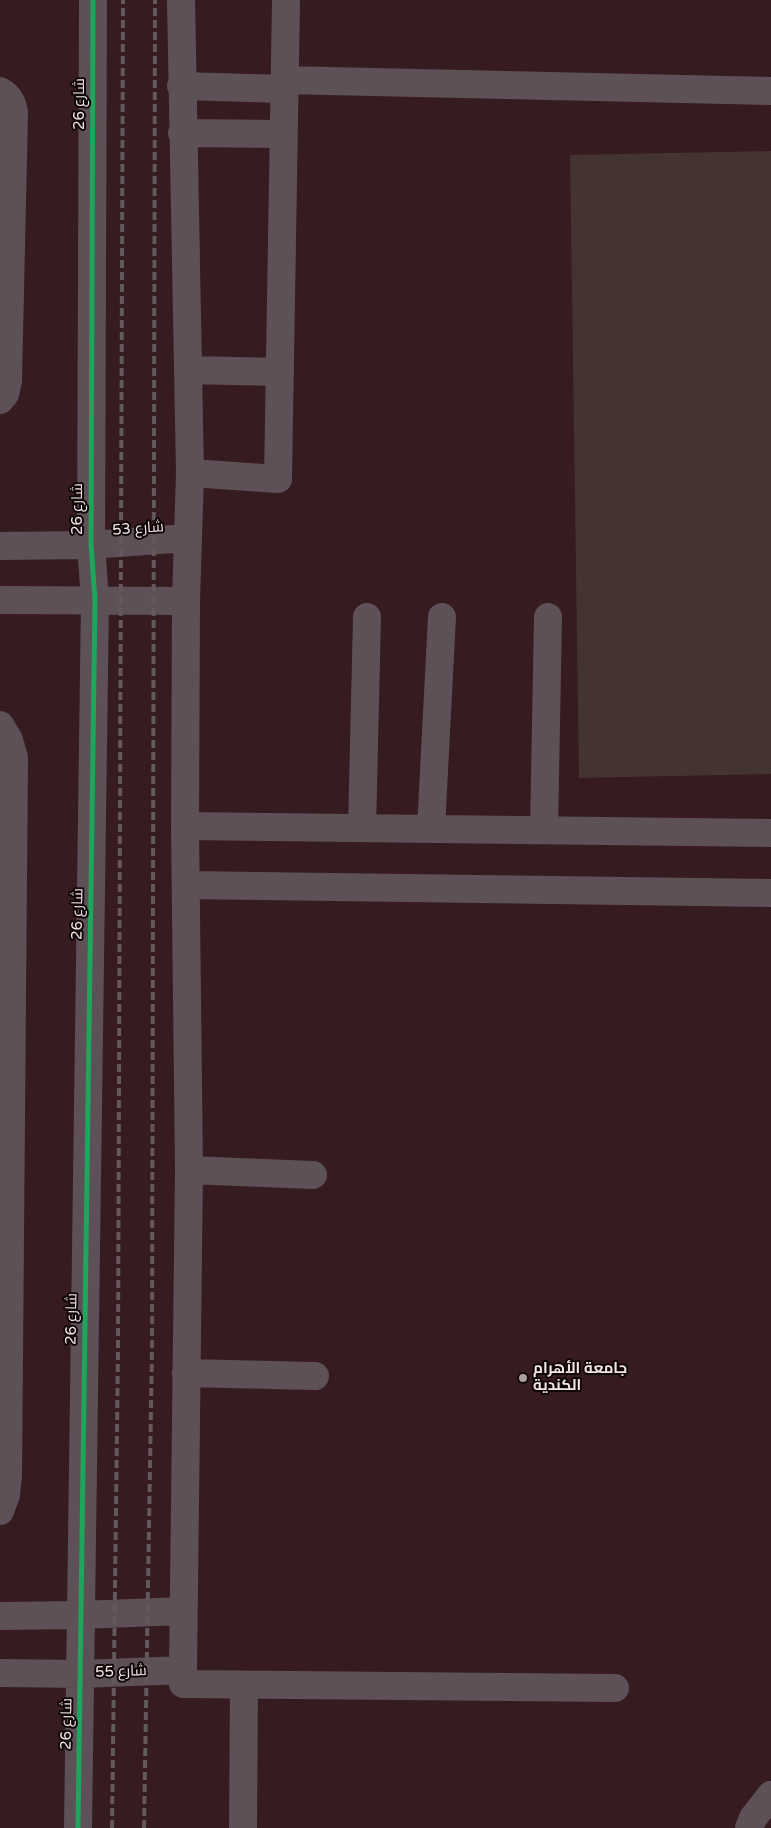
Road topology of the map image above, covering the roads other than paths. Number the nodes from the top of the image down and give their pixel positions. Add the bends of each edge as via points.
1 (93, 0) edge
2 (180, 0) edge
3 (286, 0) edge
4 (284, 85) junction
5 (181, 86) junction
6 (771, 90) edge
7 (0, 91) edge
8 (182, 133) junction
9 (284, 134) junction
10 (188, 370) junction
11 (280, 372) junction
12 (0, 400) edge
13 (190, 473) junction
14 (187, 538) junction
15 (91, 545) junction
16 (0, 546) edge
17 (0, 600) edge
18 (95, 600) junction
19 (186, 601) junction
20 (367, 617) dead end
21 (442, 617) dead end
22 (548, 617) dead end
23 (0, 725) edge
24 (185, 826) junction
25 (362, 828) junction
26 (430, 829) junction
27 (544, 830) junction
28 (771, 833) edge
29 (186, 884) junction
30 (771, 894) edge
31 (189, 1170) junction
32 (313, 1175) dead end
33 (186, 1373) junction
34 (315, 1376) dead end
35 (0, 1511) edge
36 (183, 1611) junction
37 (81, 1615) junction
38 (0, 1616) edge
39 (0, 1673) edge
40 (81, 1674) junction
41 (183, 1677) junction
42 (244, 1685) junction
43 (615, 1688) dead end
44 (771, 1795) edge
45 (78, 1828) edge
46 (242, 1828) edge
47 (749, 1828) edge

1 - 15 street, شارع 26
2 - 5 street
3 - 4 street
4 - 5 street
4 - 6 street
4 - 9 street
5 - 8 street
7 - 12 street via 11,101 14,113 8,381
8 - 9 street
8 - 10 street
9 - 11 street
10 - 11 street
10 - 13 street
11 - 13 street via 278,479
13 - 14 street
14 - 15 street, شارع 53
14 - 19 street
15 - 16 street, شارع 53
15 - 18 street, شارع 26
17 - 18 street
18 - 19 street
18 - 37 street, شارع 26
19 - 24 street
20 - 25 street
21 - 26 street
22 - 27 street
23 - 35 street via 9,740 14,768 8,1476
24 - 25 street
24 - 29 street
25 - 26 street
26 - 27 street
27 - 28 street
29 - 30 street
29 - 31 street
31 - 32 street
31 - 33 street
33 - 34 street
33 - 36 street
36 - 37 street
36 - 41 street
37 - 38 street
37 - 40 street, شارع 26
39 - 40 street, شارع 55
40 - 41 street, شارع 55
40 - 45 street, شارع 26
41 - 42 street, شارع 55
42 - 43 street, شارع 55
42 - 46 street
44 - 47 street

